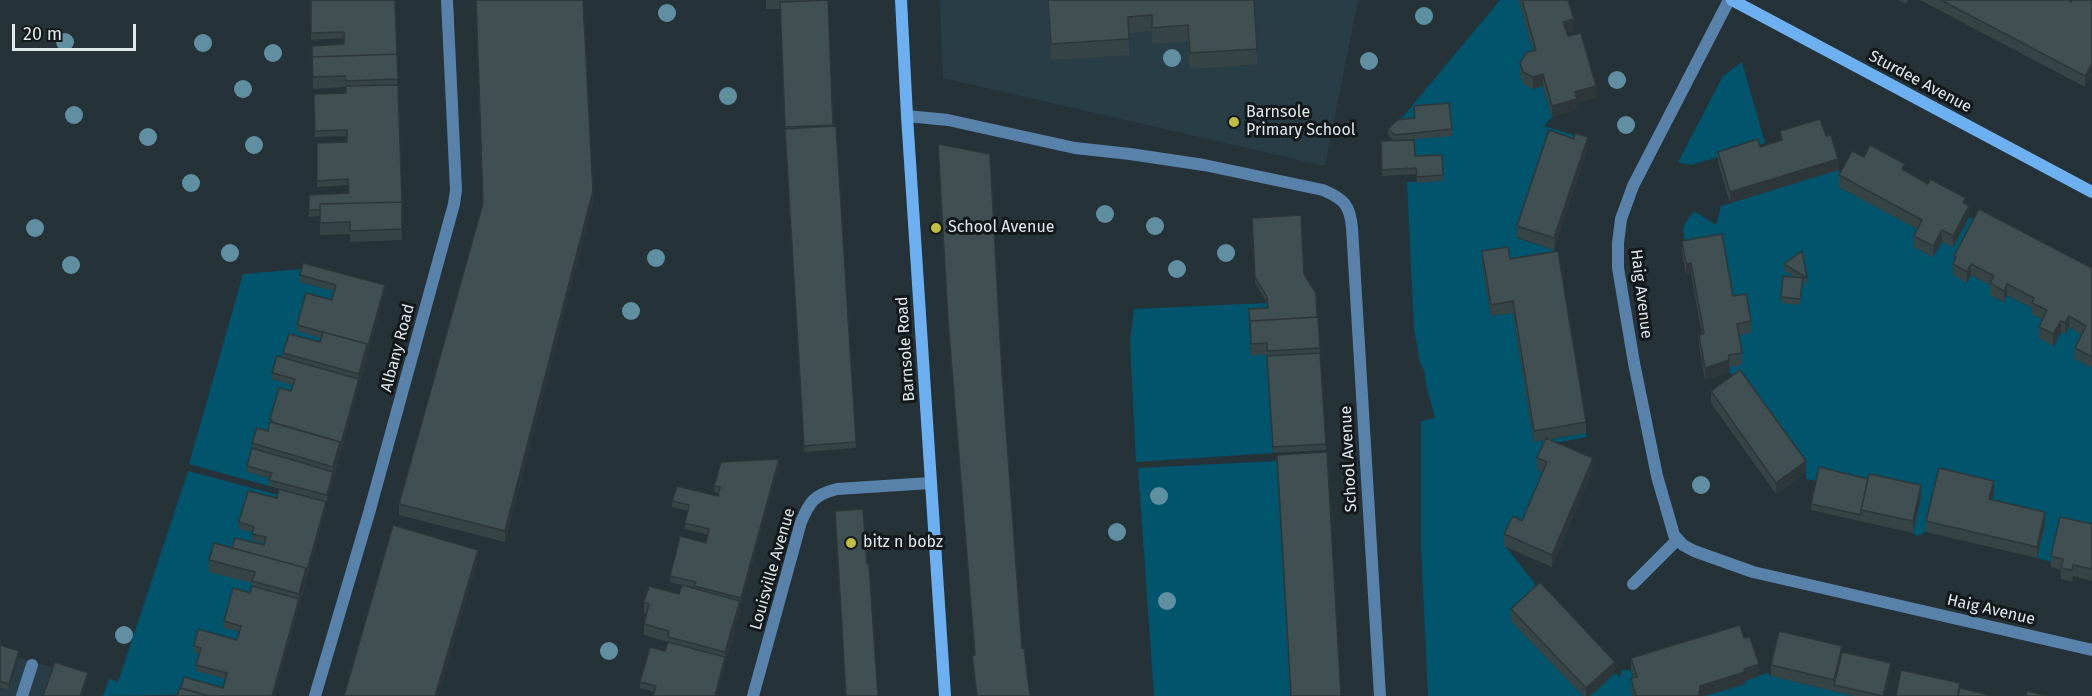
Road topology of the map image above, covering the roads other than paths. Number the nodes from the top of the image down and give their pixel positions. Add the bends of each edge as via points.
1 (447, 0) edge
2 (902, 0) edge
3 (1730, 0) edge
4 (907, 116) junction
5 (2092, 192) edge
6 (931, 483) junction
7 (1677, 540) junction
8 (1633, 584) dead end
9 (2092, 650) edge
10 (32, 665) dead end
11 (22, 696) edge
12 (315, 696) edge
13 (753, 696) edge
14 (945, 696) edge
15 (1380, 696) edge

1 - 12 street, Albany Road via 454,204
2 - 4 street, Barnsole Road
3 - 5 street, Sturdee Avenue
3 - 7 street, Haig Avenue via 1634,186 1621,219 1618,243 1619,278 1634,363 1662,496
4 - 6 street, Barnsole Road
4 - 15 street, School Avenue via 948,120 1075,148 1204,165 1340,197 1350,211 1353,228
6 - 13 street, Louisville Avenue via 837,489 810,502
6 - 14 street, Barnsole Road
7 - 8 street
7 - 9 street, Haig Avenue via 1695,551 1753,572
10 - 11 street

